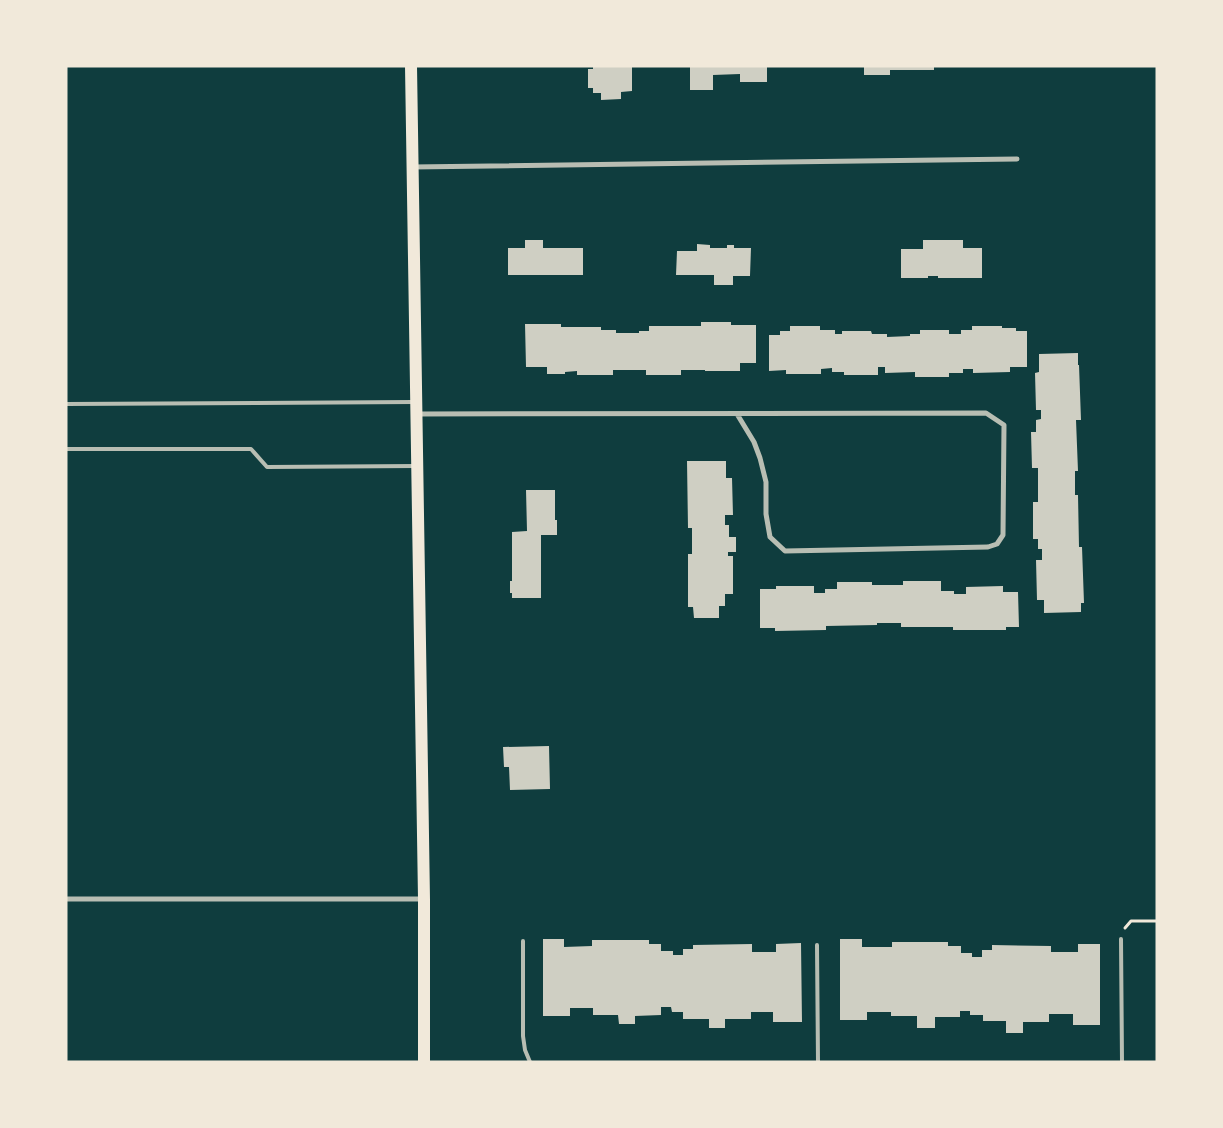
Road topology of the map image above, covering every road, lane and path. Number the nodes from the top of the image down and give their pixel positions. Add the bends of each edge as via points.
1 (411, 66) edge
2 (1017, 158) dead end
3 (412, 167) junction
4 (66, 404) edge
5 (417, 408) junction
6 (737, 414) junction
7 (66, 448) edge
8 (418, 466) junction
9 (66, 899) edge
10 (424, 899) junction
11 (1157, 921) edge
12 (1121, 939) joint
13 (523, 941) dead end
14 (817, 945) dead end
15 (424, 1062) edge
16 (530, 1062) edge
17 (818, 1062) edge
18 (1122, 1062) edge

1 - 3 main road
2 - 3 street
3 - 5 main road
4 - 5 lane
5 - 6 street
5 - 8 main road
6 - 6 street via 760,458 766,482 770,537 785,551 988,547 997,544 1003,535 1004,425 986,413
7 - 8 lane via 251,449 267,467
8 - 10 main road
9 - 10 street
10 - 15 main road
11 - 12 path via 1131,921
12 - 18 lane
13 - 16 lane via 523,1036
14 - 17 lane

